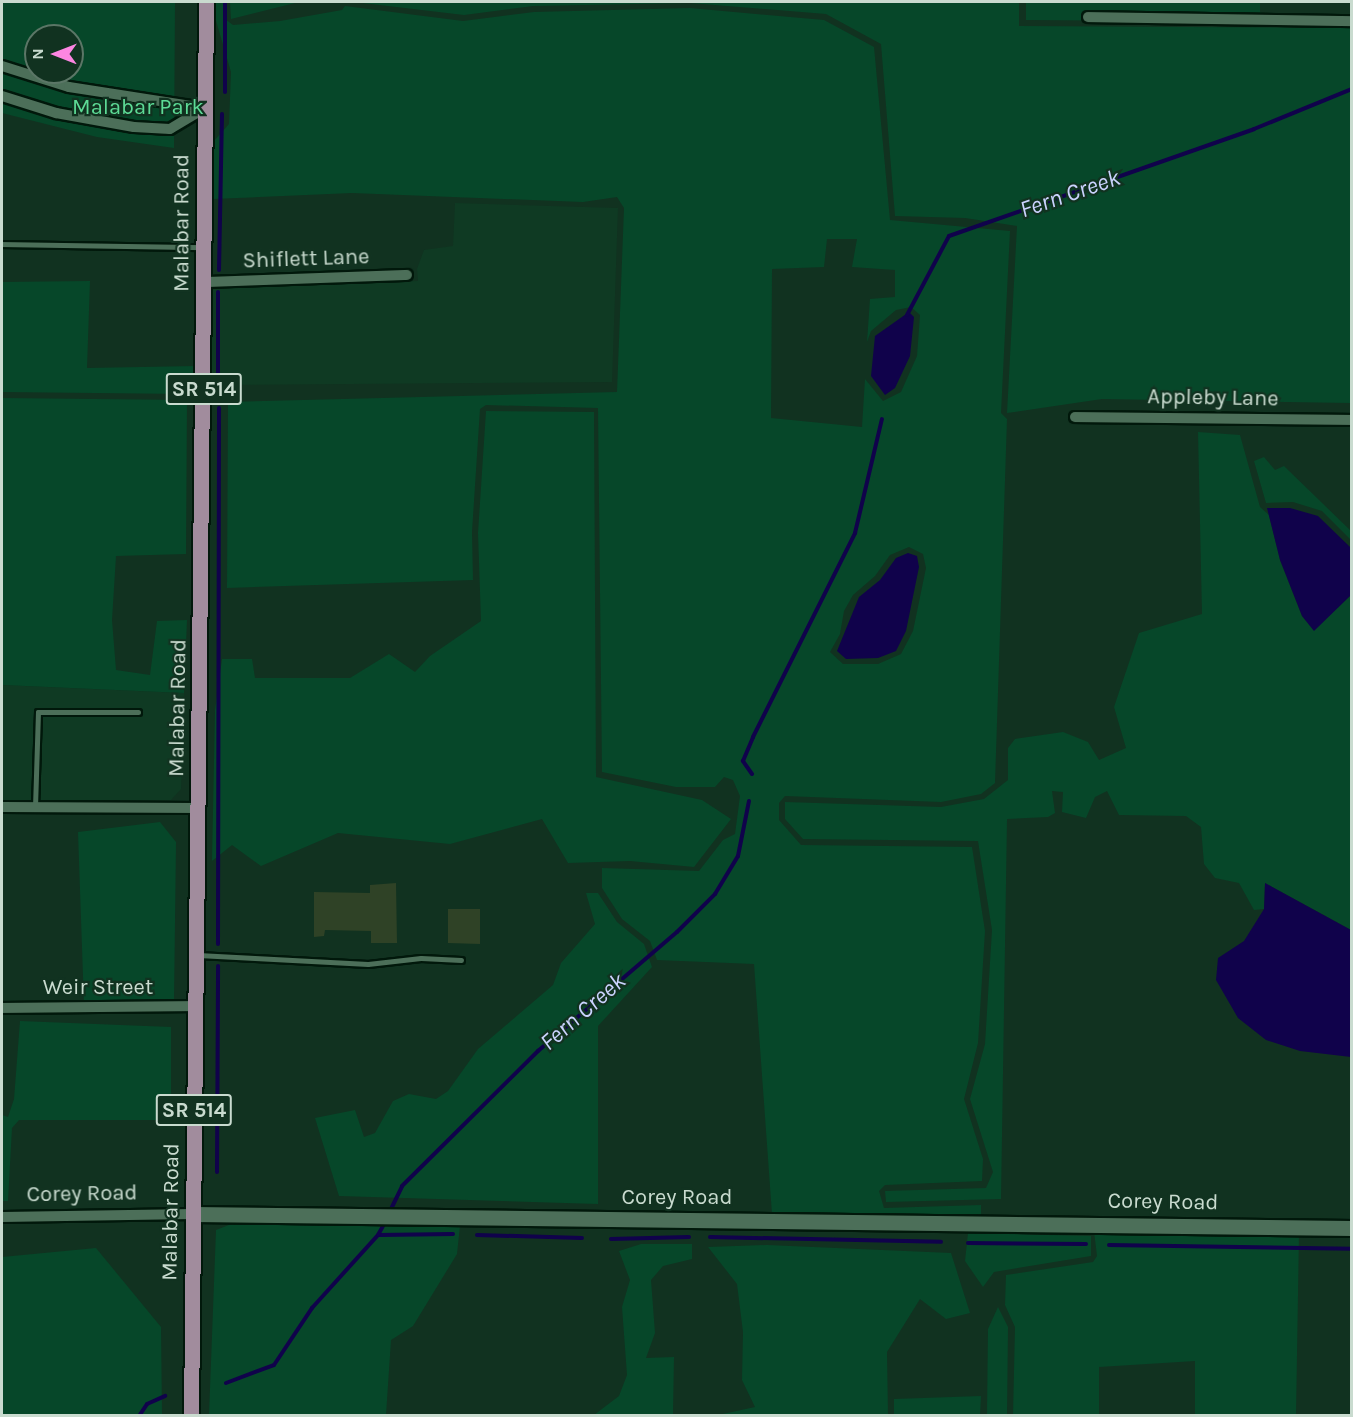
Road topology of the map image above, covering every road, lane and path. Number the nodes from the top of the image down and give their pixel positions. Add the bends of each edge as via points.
1 (206, 2) edge
2 (1088, 17) dead end
3 (1352, 21) edge
4 (2, 66) edge
5 (2, 96) edge
6 (205, 108) junction
7 (2, 244) edge
8 (205, 247) junction
9 (408, 275) dead end
10 (206, 282) junction
11 (1075, 417) dead end
12 (1352, 420) edge
13 (138, 712) dead end
14 (2, 807) edge
15 (35, 807) junction
16 (199, 808) junction
17 (197, 955) junction
18 (461, 960) dead end
19 (196, 1006) junction
20 (2, 1008) edge
21 (193, 1214) junction
22 (2, 1217) edge
23 (1352, 1228) edge
24 (191, 1416) edge

1 - 6 main road, Malabar Road / SR 514
2 - 3 street
4 - 6 street via 69,87
5 - 6 street via 76,118 134,127 170,129
6 - 8 main road, Malabar Road / SR 514
7 - 8 lane
8 - 10 main road, Malabar Road / SR 514
9 - 10 street, Shiflett Lane
10 - 16 main road, Malabar Road / SR 514
11 - 12 street, Appleby Lane
13 - 15 lane via 38,712
14 - 15 street
15 - 16 street
16 - 17 main road, Malabar Road / SR 514
17 - 18 lane via 369,964 421,958
17 - 19 main road, Malabar Road / SR 514
19 - 20 street, Weir Street
19 - 21 main road, Malabar Road / SR 514
21 - 22 street, Corey Road
21 - 23 street, Corey Road
21 - 24 main road, Malabar Road / SR 514

